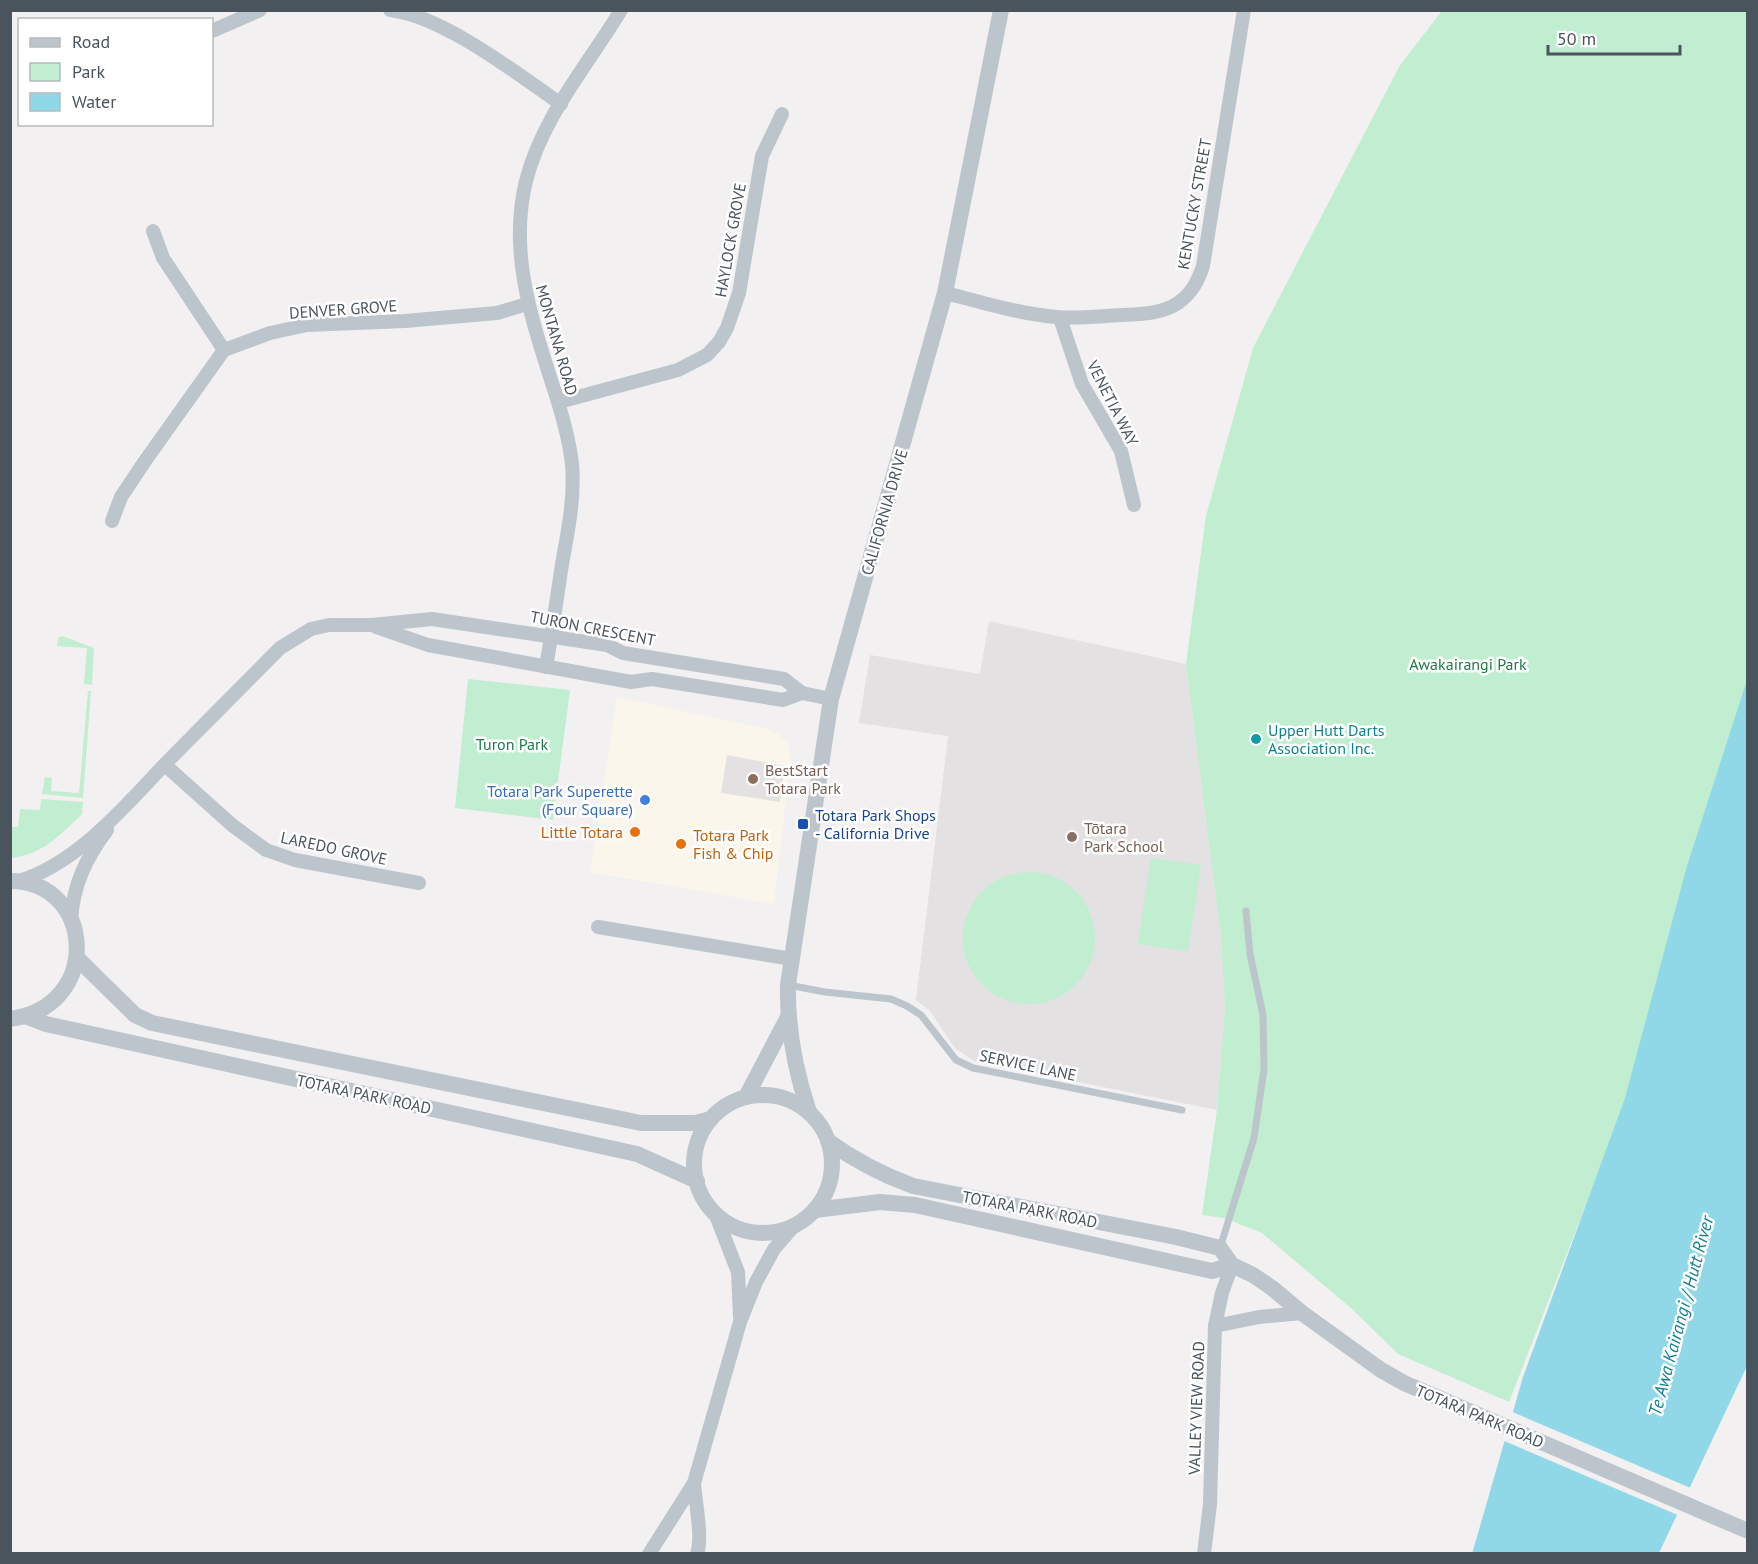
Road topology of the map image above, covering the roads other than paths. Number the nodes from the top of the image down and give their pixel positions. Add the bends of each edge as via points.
1 (260, 10) edge
2 (390, 10) edge
3 (621, 10) edge
4 (1001, 10) edge
5 (1244, 10) edge
6 (213, 31) edge
7 (561, 104) junction
8 (782, 114) dead end
9 (153, 231) dead end
10 (945, 293) junction
11 (527, 304) junction
12 (1060, 318) junction
13 (224, 350) junction
14 (559, 402) junction
15 (1134, 505) dead end
16 (112, 521) dead end
17 (372, 625) junction
18 (552, 635) junction
19 (546, 667) junction
20 (802, 693) junction
21 (831, 699) junction
22 (165, 765) junction
23 (124, 807) junction
24 (15, 881) edge
25 (419, 883) dead end
26 (1246, 910) dead end
27 (71, 921) junction
28 (598, 927) dead end
29 (77, 958) junction
30 (792, 959) junction
31 (788, 985) junction
32 (28, 1017) junction
33 (788, 1017) junction
34 (10, 1019) edge
35 (746, 1097) junction
36 (1182, 1110) dead end
37 (809, 1112) junction
38 (711, 1119) junction
39 (828, 1142) junction
40 (697, 1181) junction
41 (814, 1210) junction
42 (715, 1213) junction
43 (794, 1226) junction
44 (1220, 1248) junction
45 (1232, 1265) junction
46 (1302, 1313) junction
47 (740, 1322) junction
48 (1215, 1326) junction
49 (694, 1483) junction
50 (1748, 1531) edge
51 (649, 1554) edge
52 (697, 1554) edge
53 (1204, 1554) edge

1 - 6 street
2 - 7 street via 441,27
3 - 7 street, MONTANA ROAD
4 - 10 street, CALIFORNIA DRIVE
5 - 12 street, KENTUCKY STREET via 1203,266 1190,293 1177,304 1144,314
7 - 11 street, MONTANA ROAD via 533,157 520,212 521,268
8 - 14 street, HAYLOCK GROVE via 762,156 739,293 719,342 707,355 678,370
9 - 13 street via 163,258
10 - 12 street, KENTUCKY STREET
10 - 21 street, CALIFORNIA DRIVE
11 - 13 street, DENVER GROVE via 497,313 307,326 270,333
11 - 14 street, MONTANA ROAD
12 - 15 street, VENETIA WAY via 1082,384 1121,451
13 - 16 street via 145,460 121,497
14 - 18 street, MONTANA ROAD via 571,456 572,485
17 - 18 street, TURON CRESCENT via 432,619
17 - 19 street, TURON CRESCENT via 428,645
17 - 22 street, TURON CRESCENT via 329,625 295,637
18 - 19 street, MONTANA ROAD
18 - 20 street, TURON CRESCENT via 607,645 623,653 784,679
19 - 20 street, TURON CRESCENT via 631,682 652,679 783,699
20 - 21 street, TURON CRESCENT
21 - 30 street, CALIFORNIA DRIVE
22 - 23 street, TURON CRESCENT
22 - 25 street, LAREDO GROVE via 266,850 296,860
23 - 24 street, TURON CRESCENT via 66,859
23 - 27 street, TURON CRESCENT via 79,876
24 - 27 street via 56,898
26 - 44 lane via 1250,954 1263,1015 1264,1069 1254,1138
27 - 29 street via 78,945
28 - 30 street
29 - 32 street via 66,988 43,1010
29 - 38 street, TOTARA PARK ROAD via 135,1015 152,1023 641,1123 694,1123
30 - 31 street, CALIFORNIA DRIVE
31 - 33 street, CALIFORNIA DRIVE
31 - 36 lane, SERVICE LANE via 891,999 907,1005 921,1015 956,1060 973,1068
32 - 34 street
32 - 40 street, TOTARA PARK ROAD via 637,1154
33 - 35 street, CALIFORNIA DRIVE
33 - 37 street, CALIFORNIA DRIVE via 793,1058
35 - 37 street via 779,1097
35 - 38 street
37 - 39 street
38 - 40 street via 696,1148
39 - 41 street via 831,1178
39 - 44 street, TOTARA PARK ROAD via 852,1158 913,1186
40 - 42 street
41 - 43 street
41 - 45 street, TOTARA PARK ROAD via 880,1202 915,1205 1212,1271
42 - 43 street via 732,1226 752,1232 774,1232
42 - 47 street via 738,1272
43 - 47 street via 774,1249
44 - 45 street, TOTARA PARK ROAD
45 - 46 street, TOTARA PARK ROAD via 1272,1288
45 - 48 street, VALLEY VIEW ROAD
46 - 48 street
46 - 50 street, TOTARA PARK ROAD via 1381,1371 1404,1383
47 - 49 street
48 - 53 street, VALLEY VIEW ROAD via 1210,1504
49 - 51 street
49 - 52 street

